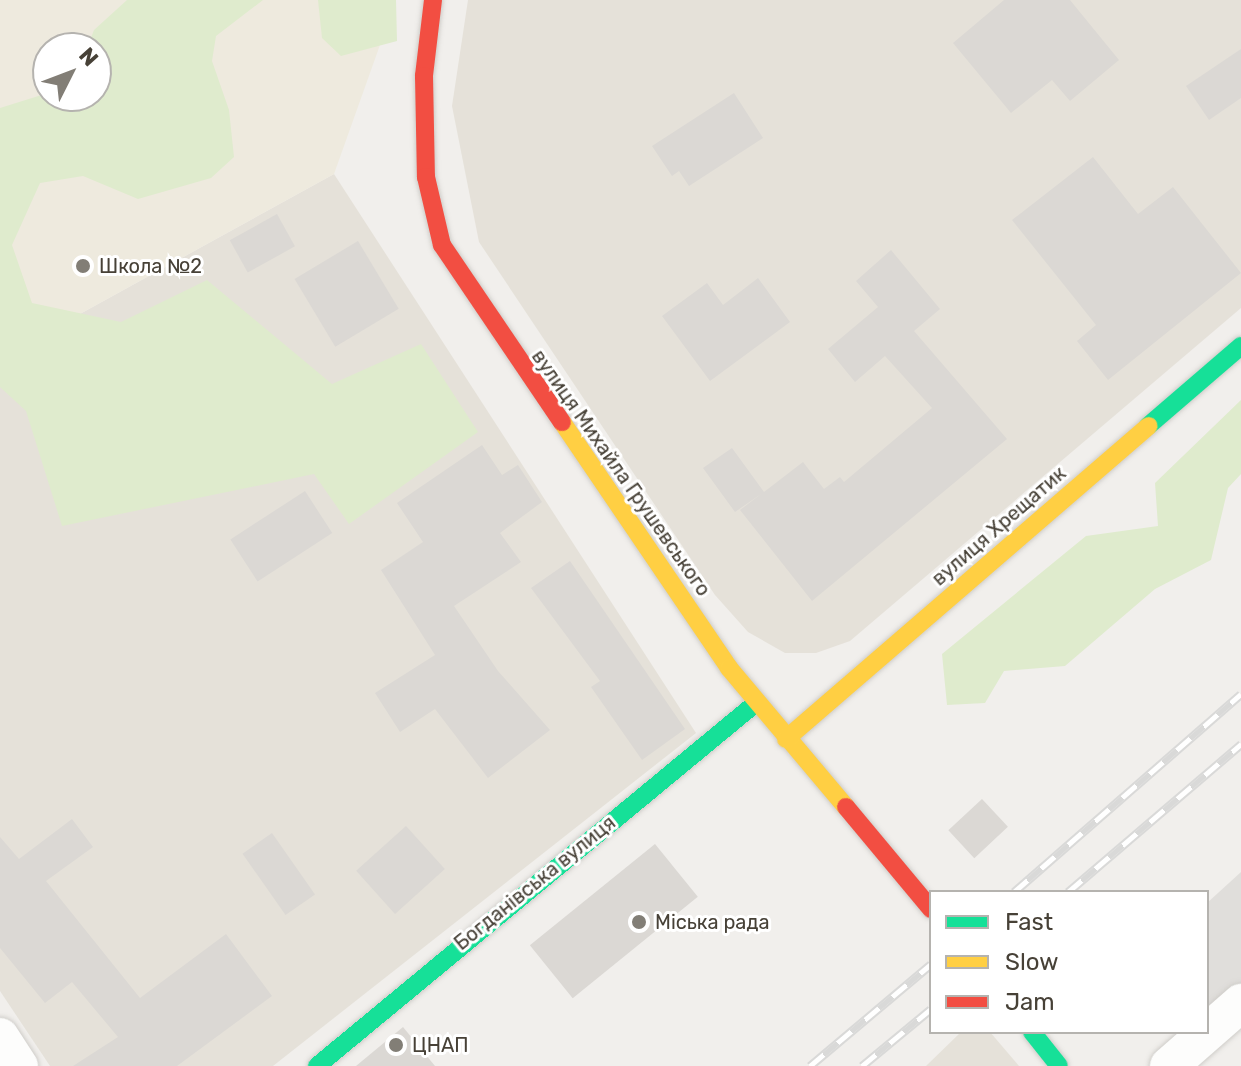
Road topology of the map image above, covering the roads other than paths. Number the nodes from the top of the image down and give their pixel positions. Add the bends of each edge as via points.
1 (433, 0) edge
2 (1241, 346) edge
3 (756, 703) junction
4 (786, 739) junction
5 (929, 907) edge
6 (1241, 1003) edge
7 (1209, 1031) edge
8 (1034, 1034) edge
9 (1206, 1034) edge
10 (0, 1037) edge
11 (19, 1066) edge
12 (317, 1066) edge
13 (1059, 1066) edge
14 (1169, 1066) edge

1 - 3 street, вулиця Михайла Грушевського via 424,76 426,177 442,245
2 - 4 street, вулиця Хрещатик
3 - 4 street, вулиця Михайла Грушевського
3 - 12 street, Богданівська вулиця
4 - 5 street, вулиця Михайла Грушевського
6 - 7 street
8 - 13 street
9 - 14 street
10 - 11 street

